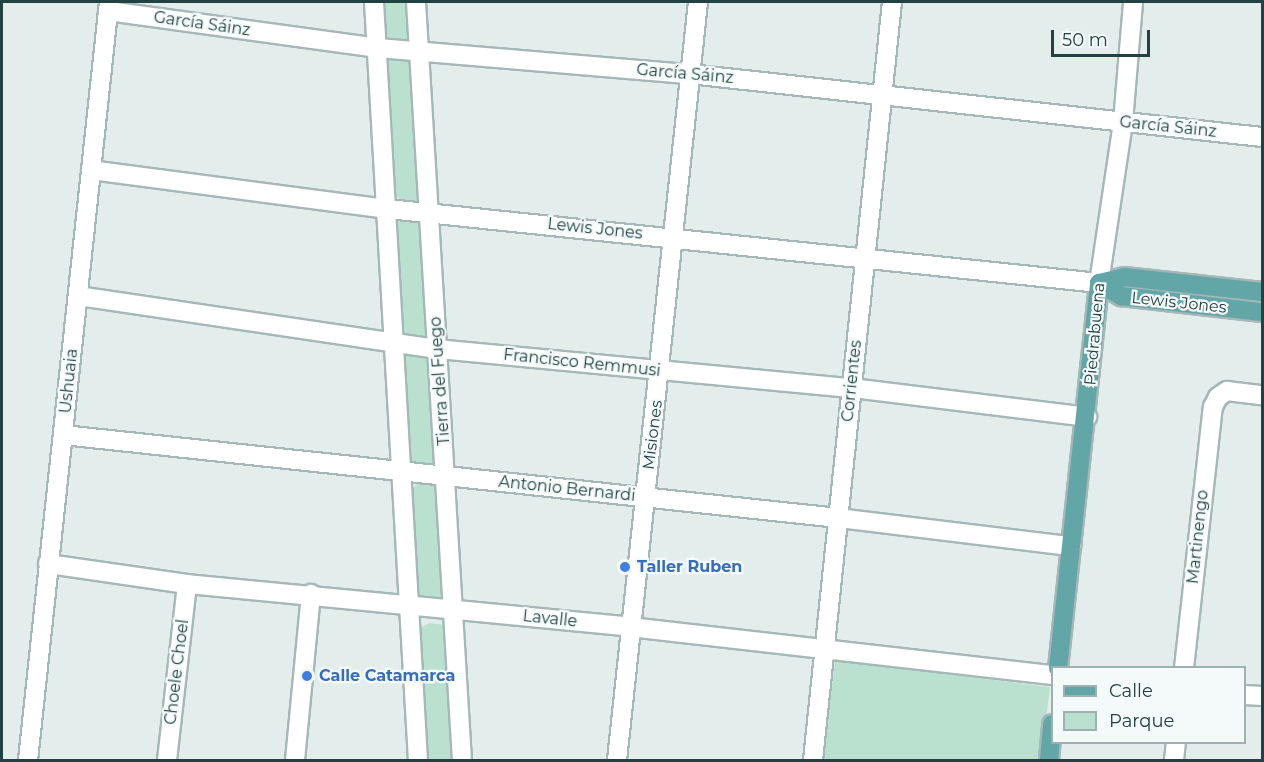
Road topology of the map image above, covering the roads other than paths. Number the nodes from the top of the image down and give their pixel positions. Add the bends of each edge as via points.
1 (374, 2) edge
2 (417, 2) edge
3 (698, 2) edge
4 (892, 2) edge
5 (1133, 2) edge
6 (108, 6) edge
7 (378, 48) junction
8 (418, 51) junction
9 (690, 74) junction
10 (883, 95) junction
11 (1123, 122) junction
12 (1263, 137) edge
13 (91, 170) junction
14 (388, 209) junction
15 (430, 213) junction
16 (674, 237) junction
17 (865, 257) junction
18 (1099, 283) junction
19 (1263, 292) edge
20 (78, 296) junction
21 (1263, 312) edge
22 (392, 343) junction
23 (437, 349) junction
24 (660, 371) junction
25 (852, 388) junction
26 (1263, 395) edge
27 (1087, 417) junction
28 (63, 435) junction
29 (402, 471) junction
30 (447, 476) junction
31 (645, 498) junction
32 (838, 518) junction
33 (1071, 546) junction
34 (48, 564) junction
35 (187, 584) junction
36 (311, 594) junction
37 (409, 608) junction
38 (455, 609) junction
39 (630, 627) junction
40 (826, 651) junction
41 (1058, 666) edge
42 (1184, 666) edge
43 (1051, 675) edge
44 (1246, 695) edge
45 (1263, 696) edge
46 (1051, 742) edge
47 (1176, 744) edge
48 (28, 760) edge
49 (167, 760) edge
50 (295, 760) edge
51 (418, 760) edge
52 (462, 760) edge
53 (617, 760) edge
54 (813, 760) edge
55 (1049, 760) edge
56 (1174, 760) edge

1 - 7 street
2 - 8 street, Tierra del Fuego
3 - 9 street, Misiones
4 - 10 street, Corrientes
5 - 11 street, Piedrabuena
6 - 7 street, García Sáinz
6 - 13 street, Ushuaia
7 - 8 street, García Sáinz
7 - 14 street
8 - 9 street, García Sáinz
8 - 15 street, Tierra del Fuego
9 - 10 street, García Sáinz
9 - 16 street, Misiones
10 - 11 street, García Sáinz
10 - 17 street, Corrientes
11 - 12 street, García Sáinz
11 - 18 street, Piedrabuena
13 - 14 street, Lewis Jones
13 - 20 street, Ushuaia
14 - 15 street, Lewis Jones
14 - 22 street
15 - 16 street, Lewis Jones
15 - 23 street, Tierra del Fuego
16 - 17 street, Lewis Jones
16 - 24 street, Misiones
17 - 18 street, Lewis Jones
17 - 25 street, Corrientes
18 - 19 main road, Lewis Jones via 1124,277
18 - 21 main road, Lewis Jones via 1121,296
18 - 27 main road, Piedrabuena
20 - 22 street, Francisco Remmusi
20 - 28 street, Ushuaia
22 - 23 street, Francisco Remmusi
22 - 29 street
23 - 24 street, Francisco Remmusi
23 - 30 street, Tierra del Fuego
24 - 25 street, Francisco Remmusi
24 - 31 street, Misiones
25 - 27 street, Francisco Remmusi
25 - 32 street, Corrientes
26 - 42 street, Martinengo via 1227,391 1213,406
27 - 33 main road, Piedrabuena
28 - 29 street, Antonio Bernardi
28 - 34 street, Ushuaia
29 - 30 street, Antonio Bernardi
29 - 37 street
30 - 31 street, Antonio Bernardi
30 - 38 street, Tierra del Fuego
31 - 32 street, Antonio Bernardi
31 - 39 street, Misiones
32 - 33 street, Antonio Bernardi
32 - 40 street, Corrientes
33 - 41 main road, Piedrabuena
34 - 35 street, Lavalle
34 - 48 street, Ushuaia
35 - 36 street, Lavalle
35 - 49 street, Choele Choel
36 - 37 street, Lavalle
36 - 50 street
37 - 38 street, Lavalle
37 - 51 street
38 - 39 street, Lavalle
38 - 52 street, Tierra del Fuego
39 - 40 street, Lavalle
39 - 53 street, Misiones
40 - 43 street, Lavalle
40 - 54 street, Corrientes
44 - 45 street
46 - 55 main road
47 - 56 street

